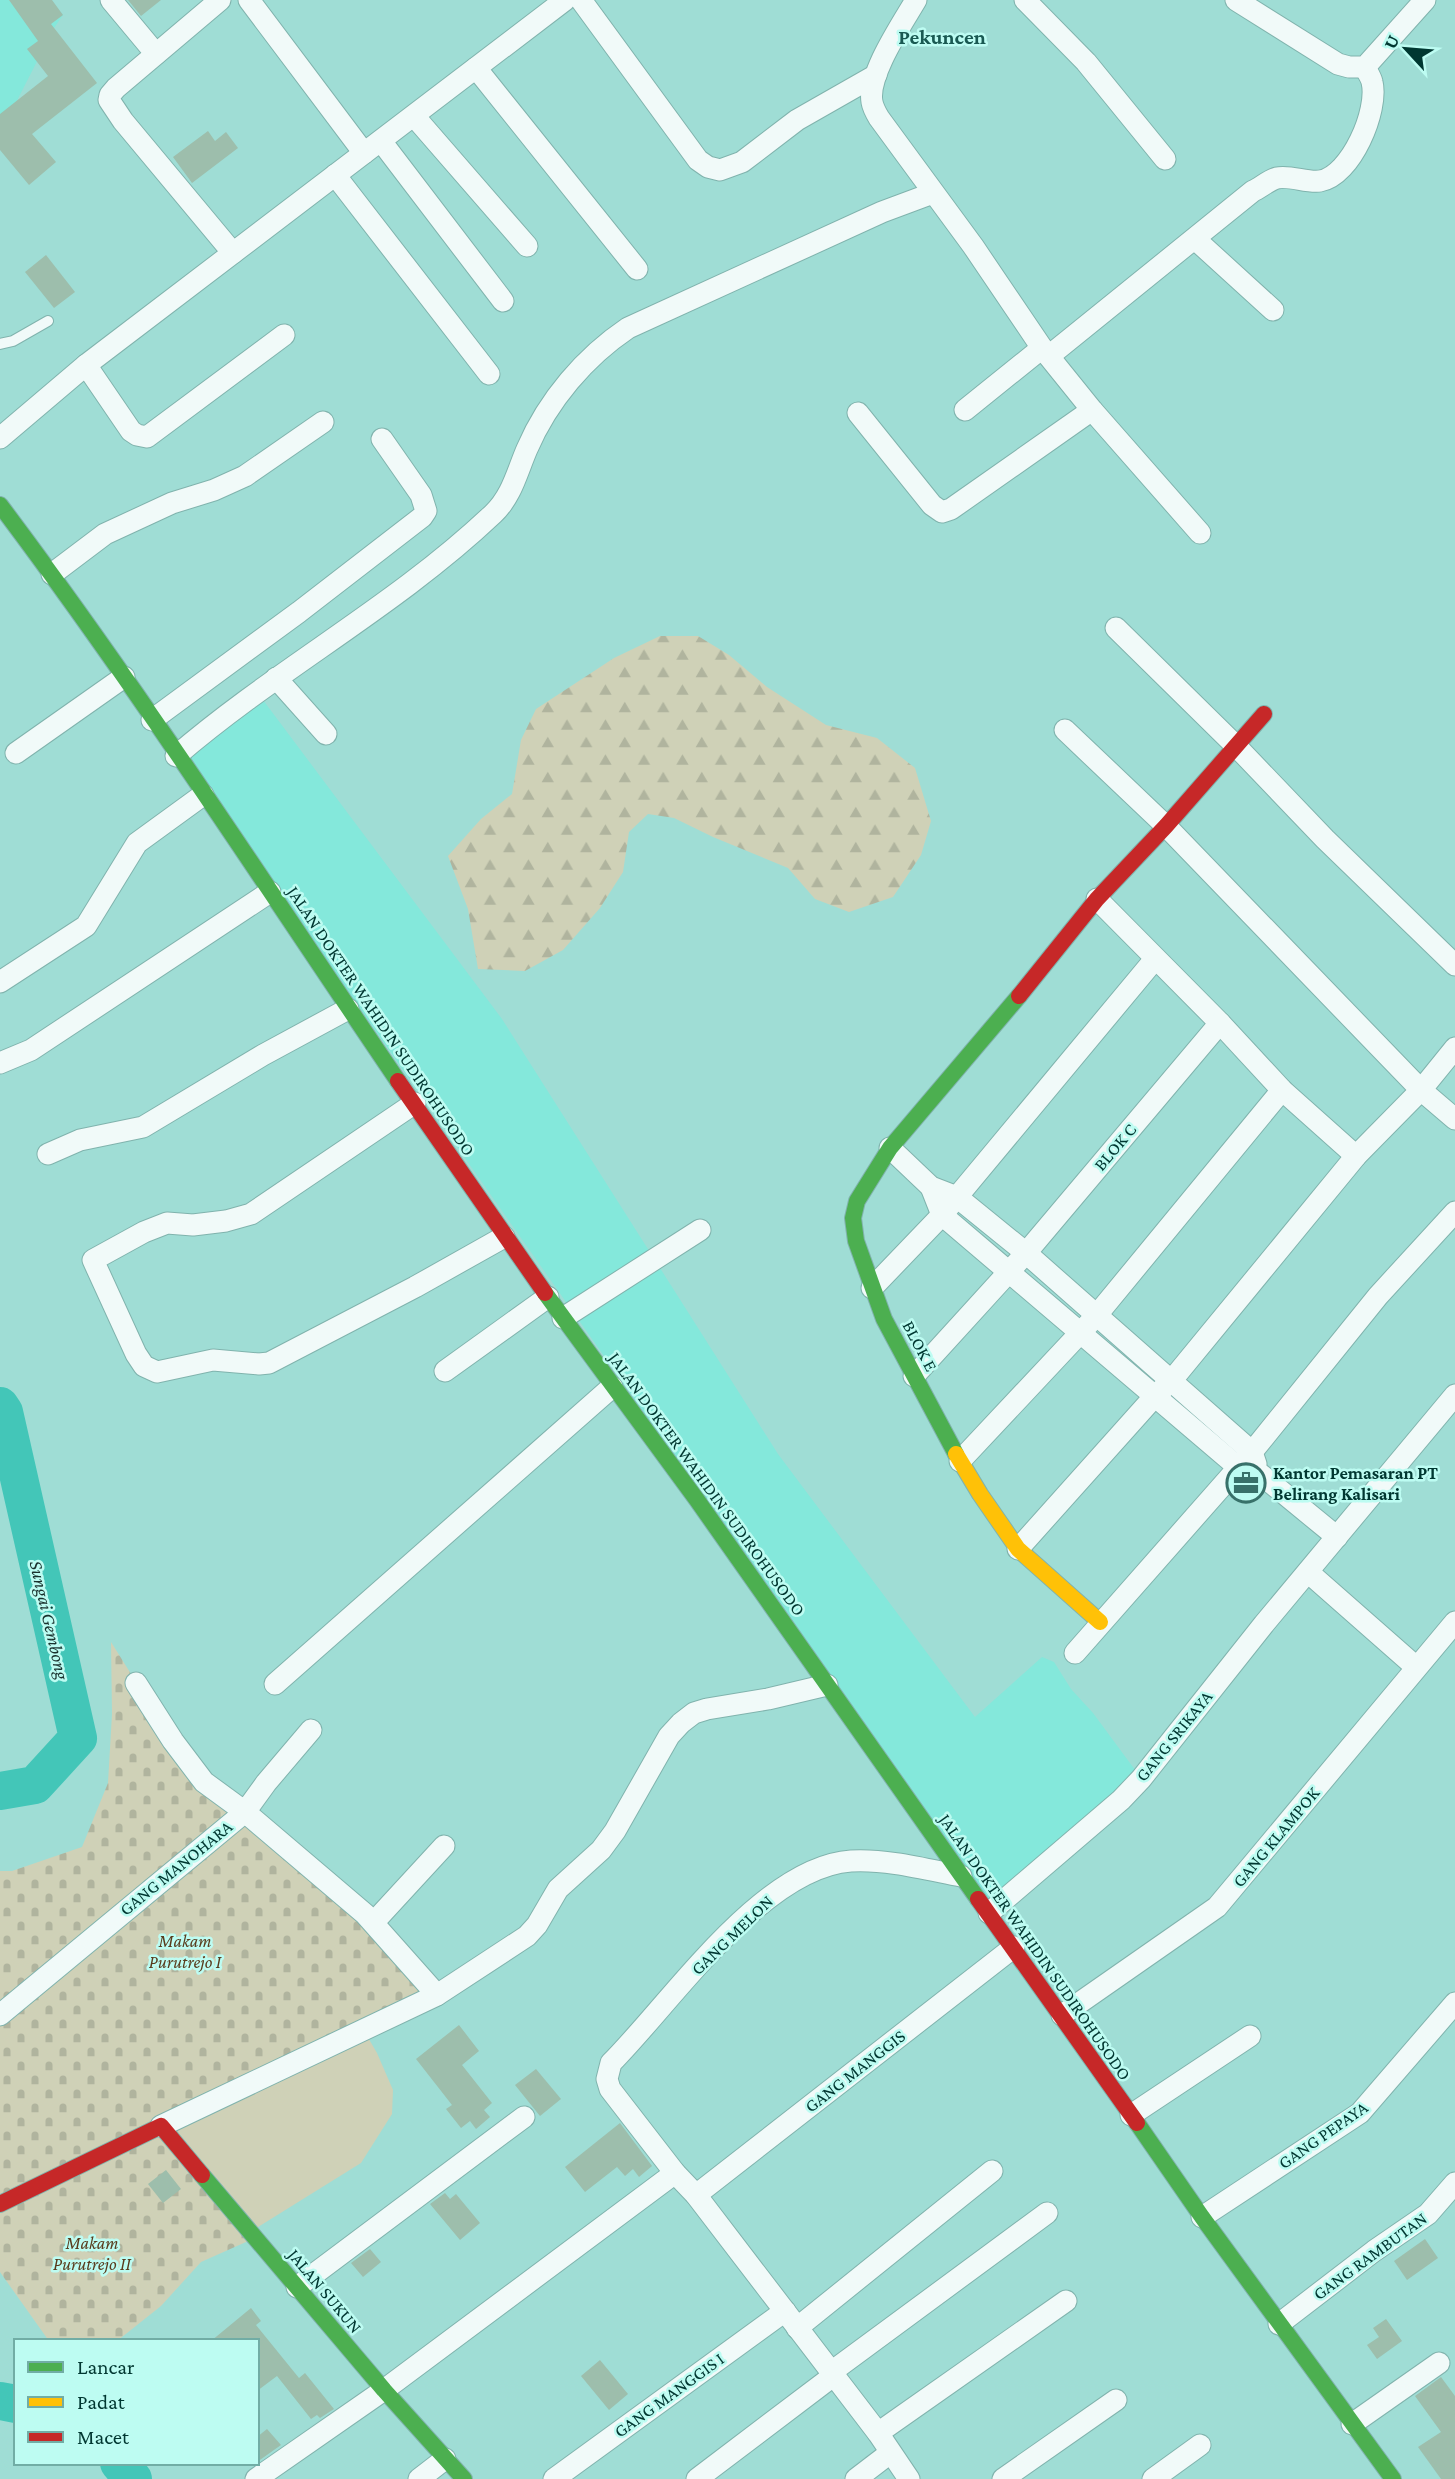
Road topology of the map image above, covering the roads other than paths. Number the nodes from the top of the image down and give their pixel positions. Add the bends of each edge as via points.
1 (111, 0) edge
2 (220, 0) edge
3 (249, 0) edge
4 (565, 0) edge
5 (581, 0) edge
6 (916, 0) edge
7 (1025, 0) edge
8 (1236, 0) edge
9 (1425, 0) edge
10 (156, 54) junction
11 (1365, 67) junction
12 (476, 68) junction
13 (876, 75) junction
14 (414, 116) junction
15 (373, 147) junction
16 (1165, 159) dead end
17 (335, 174) junction
18 (933, 193) junction
19 (1195, 239) junction
20 (527, 246) dead end
21 (233, 253) junction
22 (637, 269) dead end
23 (503, 300) dead end
24 (1273, 310) dead end
25 (48, 321) dead end
26 (284, 335) dead end
27 (0, 344) edge
28 (1046, 352) junction
29 (86, 365) junction
30 (489, 374) dead end
31 (965, 410) dead end
32 (1092, 410) junction
33 (858, 413) dead end
34 (323, 422) dead end
35 (0, 438) edge
36 (382, 439) dead end
37 (0, 505) edge
38 (1199, 533) dead end
39 (52, 574) junction
40 (1116, 628) dead end
41 (124, 677) junction
42 (276, 678) junction
43 (1264, 714) dead end
44 (152, 720) junction
45 (1065, 730) dead end
46 (326, 734) dead end
47 (1236, 746) junction
48 (16, 752) dead end
49 (176, 756) junction
50 (203, 795) junction
51 (1166, 826) junction
52 (270, 892) junction
53 (1097, 900) junction
54 (1155, 959) junction
55 (1455, 965) edge
56 (0, 982) edge
57 (348, 1009) junction
58 (1220, 1023) junction
59 (1455, 1048) edge
60 (0, 1063) edge
61 (1282, 1090) junction
62 (1421, 1090) junction
63 (415, 1103) junction
64 (1455, 1119) edge
65 (890, 1148) junction
66 (48, 1154) dead end
67 (1356, 1156) junction
68 (931, 1187) junction
69 (957, 1197) junction
70 (1455, 1212) edge
71 (942, 1215) junction
72 (700, 1230) dead end
73 (504, 1237) junction
74 (1026, 1253) junction
75 (1010, 1271) junction
76 (872, 1288) junction
77 (548, 1297) junction
78 (1096, 1316) junction
79 (564, 1318) junction
80 (1081, 1332) junction
81 (444, 1371) dead end
82 (914, 1376) junction
83 (1172, 1380) junction
84 (612, 1387) junction
85 (1455, 1395) edge
86 (1154, 1397) junction
87 (1245, 1459) junction
88 (960, 1461) junction
89 (1337, 1537) junction
90 (1018, 1549) junction
91 (1308, 1572) junction
92 (1100, 1622) junction
93 (1455, 1622) edge
94 (1075, 1653) dead end
95 (1416, 1667) junction
96 (136, 1683) dead end
97 (275, 1685) dead end
98 (827, 1685) junction
99 (311, 1730) dead end
100 (245, 1811) junction
101 (444, 1846) dead end
102 (961, 1876) junction
103 (989, 1913) junction
104 (373, 1922) junction
105 (1014, 1947) junction
106 (437, 1995) junction
107 (1455, 2003) edge
108 (0, 2015) edge
109 (1062, 2015) junction
110 (1250, 2036) dead end
111 (1131, 2115) junction
112 (524, 2117) dead end
113 (161, 2126) junction
114 (992, 2171) dead end
115 (675, 2173) junction
116 (1455, 2183) edge
117 (696, 2195) junction
118 (0, 2204) edge
119 (1047, 2213) dead end
120 (1202, 2217) junction
121 (297, 2287) junction
122 (1066, 2301) dead end
123 (791, 2320) junction
124 (1279, 2324) junction
125 (1439, 2362) dead end
126 (832, 2374) junction
127 (384, 2390) junction
128 (1116, 2400) dead end
129 (1352, 2424) junction
130 (878, 2433) junction
131 (1200, 2445) dead end
132 (890, 2453) junction
133 (445, 2459) junction
134 (256, 2479) edge
135 (419, 2479) edge
136 (464, 2479) edge
137 (554, 2479) edge
138 (697, 2479) edge
139 (856, 2479) edge
140 (909, 2479) edge
141 (1003, 2479) edge
142 (1153, 2479) edge
143 (1393, 2479) edge

1 - 10 street
2 - 10 street
3 - 15 street
4 - 12 street
5 - 13 street via 698,160 714,169 742,162 797,120
6 - 13 street
7 - 16 street via 1086,62
8 - 11 street via 1338,64
9 - 11 street
10 - 21 street via 116,88 109,100
11 - 19 street via 1372,81 1372,99 1359,142 1335,176 1319,181 1277,178 1253,191
12 - 14 street
12 - 22 street
13 - 18 street via 872,88 875,111
14 - 15 street
14 - 20 street
15 - 17 street
15 - 23 street
17 - 21 street
17 - 30 street
18 - 28 street
18 - 42 street via 882,212 614,338 591,356 538,425 510,491 494,513 433,567
19 - 24 street
19 - 28 street
21 - 29 street
25 - 27 lane
26 - 29 street via 147,436 131,431
28 - 31 street
28 - 32 street
29 - 35 street
32 - 33 street via 942,512
32 - 38 street
34 - 39 street via 245,476 105,534
36 - 44 street via 421,495 426,511 422,517
37 - 39 main road, JALAN DOKTER WAHIDIN SUDIROHUSODO
39 - 41 main road, JALAN DOKTER WAHIDIN SUDIROHUSODO
40 - 47 street
41 - 44 main road, JALAN DOKTER WAHIDIN SUDIROHUSODO
41 - 48 street
42 - 46 street
42 - 49 street
43 - 47 main road, BLOK E
44 - 49 main road, JALAN DOKTER WAHIDIN SUDIROHUSODO
45 - 51 street
47 - 51 main road, BLOK E
47 - 55 street
49 - 50 main road, JALAN DOKTER WAHIDIN SUDIROHUSODO
50 - 52 main road, JALAN DOKTER WAHIDIN SUDIROHUSODO
50 - 56 street via 137,843 86,926
51 - 53 main road, BLOK E
51 - 62 street
52 - 57 main road, JALAN DOKTER WAHIDIN SUDIROHUSODO
52 - 60 street via 31,1050
53 - 54 street
53 - 65 main road, BLOK E
54 - 58 street
54 - 69 street
57 - 63 main road, JALAN DOKTER WAHIDIN SUDIROHUSODO
57 - 66 street via 143,1127 80,1140
58 - 61 street
58 - 74 street, BLOK C
59 - 62 street
61 - 67 street
61 - 78 street
62 - 64 street
62 - 67 street
63 - 73 main road, JALAN DOKTER WAHIDIN SUDIROHUSODO
63 - 73 street via 251,1214 193,1225 167,1223 93,1260 136,1354 144,1366 157,1372 213,1360 269,1363
65 - 68 street
65 - 76 main road, BLOK E via 857,1201 853,1218
67 - 83 street
68 - 69 street
68 - 71 street
69 - 71 street
69 - 74 street
70 - 87 street via 1378,1296
71 - 75 street
71 - 76 street
72 - 79 street
73 - 77 main road, JALAN DOKTER WAHIDIN SUDIROHUSODO
74 - 75 street, BLOK C
74 - 78 street
75 - 80 street
75 - 82 street, BLOK C
76 - 82 main road, BLOK E
77 - 79 main road, JALAN DOKTER WAHIDIN SUDIROHUSODO
77 - 81 street
78 - 80 street
78 - 83 street
79 - 84 main road, JALAN DOKTER WAHIDIN SUDIROHUSODO
80 - 86 street
80 - 88 street
82 - 88 main road, BLOK E
83 - 86 street
83 - 87 street
84 - 97 street
84 - 98 main road, JALAN DOKTER WAHIDIN SUDIROHUSODO
85 - 89 street, GANG SRIKAYA
86 - 87 street
86 - 90 street
87 - 89 street
87 - 92 street
88 - 90 main road, BLOK E
89 - 91 street, GANG SRIKAYA
90 - 92 main road, BLOK E
91 - 95 street
91 - 103 street, GANG SRIKAYA via 1127,1794
92 - 94 street
93 - 95 street, GANG KLAMPOK
95 - 109 street, GANG KLAMPOK via 1210,1912
96 - 100 street via 204,1782
98 - 102 main road, JALAN DOKTER WAHIDIN SUDIROHUSODO
98 - 106 street via 708,1709 681,1723 601,1850 558,1889 537,1925
99 - 100 street
100 - 104 street, GANG MANOHARA
100 - 108 street, GANG MANOHARA
101 - 104 street
102 - 103 main road, JALAN DOKTER WAHIDIN SUDIROHUSODO
102 - 115 street, GANG MELON via 878,1861 849,1861 818,1868 751,1911 611,2063 610,2089
103 - 105 main road, JALAN DOKTER WAHIDIN SUDIROHUSODO
104 - 106 street, GANG MANOHARA
105 - 109 main road, JALAN DOKTER WAHIDIN SUDIROHUSODO
105 - 117 street, GANG MANGGIS
106 - 113 street
107 - 120 street, GANG PEPAYA via 1352,2117
109 - 111 main road, JALAN DOKTER WAHIDIN SUDIROHUSODO
110 - 111 street
111 - 120 main road, JALAN DOKTER WAHIDIN SUDIROHUSODO
112 - 121 street
113 - 118 main road
113 - 121 main road, JALAN SUKUN
114 - 123 street, GANG MANGGIS I
115 - 117 street
115 - 127 street
116 - 124 street, GANG RAMBUTAN via 1421,2220
117 - 123 street
119 - 126 street
120 - 124 main road, JALAN DOKTER WAHIDIN SUDIROHUSODO
121 - 127 main road, JALAN SUKUN
122 - 130 street
123 - 126 street
123 - 137 street, GANG MANGGIS I
124 - 129 main road, JALAN DOKTER WAHIDIN SUDIROHUSODO
125 - 129 street
126 - 130 street
126 - 138 street
127 - 133 main road, JALAN SUKUN
127 - 134 street
128 - 141 street
129 - 143 main road, JALAN DOKTER WAHIDIN SUDIROHUSODO
130 - 132 street
131 - 142 street
132 - 139 street
132 - 140 street
133 - 135 street
133 - 136 main road, JALAN SUKUN

